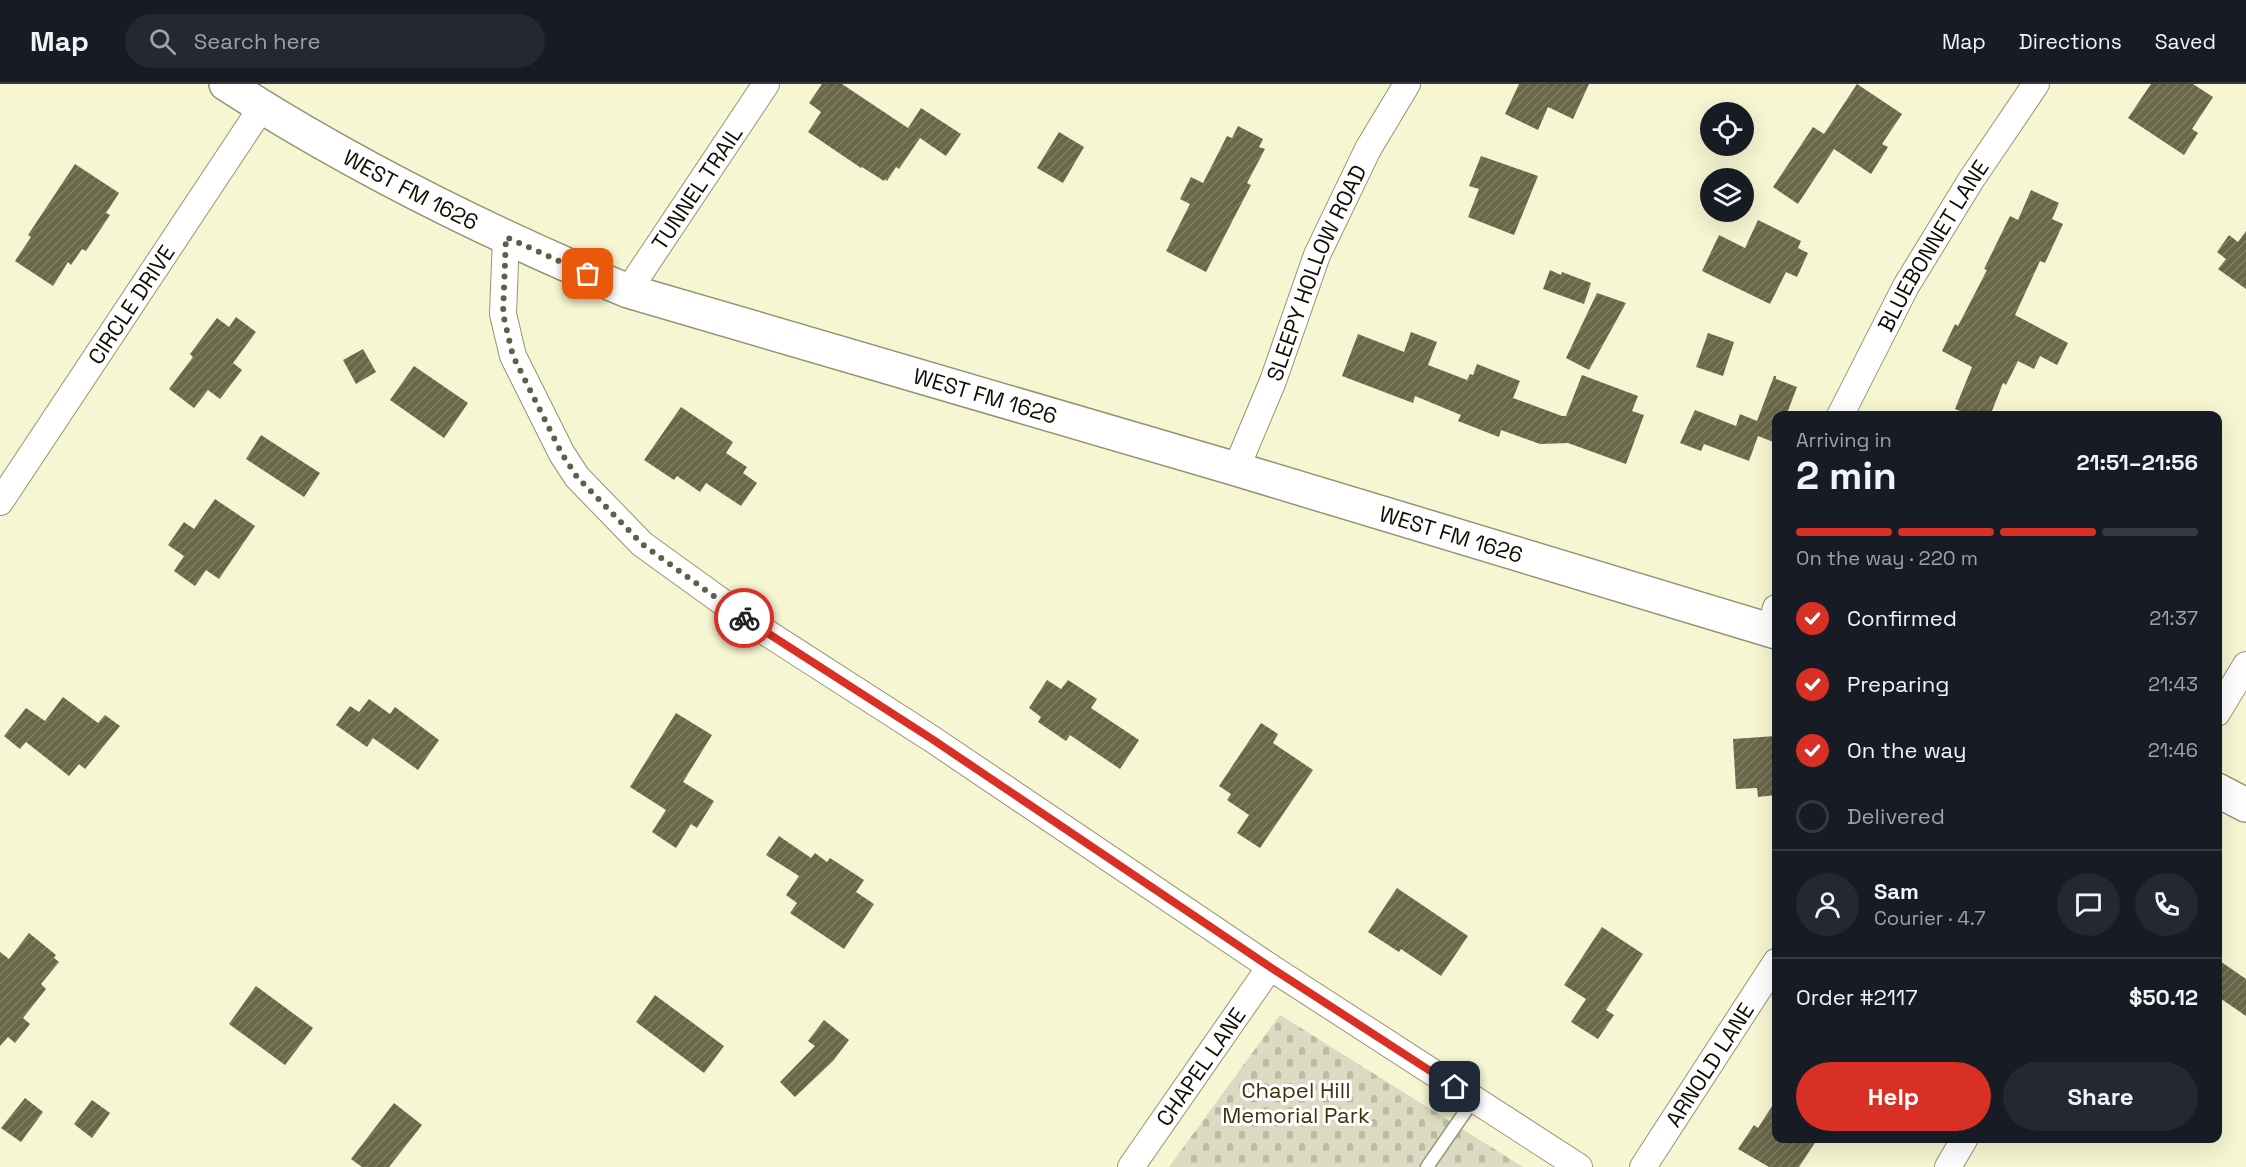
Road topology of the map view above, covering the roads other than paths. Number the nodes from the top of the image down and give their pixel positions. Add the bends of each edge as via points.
1 (226, 84) edge
2 (766, 84) edge
3 (1407, 84) edge
4 (2036, 84) edge
5 (262, 107) junction
6 (506, 237) junction
7 (628, 291) junction
8 (1843, 411) edge
9 (1236, 469) junction
10 (0, 502) edge
11 (1772, 622) edge
12 (2246, 665) edge
13 (2222, 704) edge
14 (2222, 793) edge
15 (2246, 805) edge
16 (1270, 967) junction
17 (1772, 969) edge
18 (1474, 1099) junction
19 (1962, 1143) edge
20 (1131, 1167) edge
21 (1427, 1167) edge
22 (1578, 1167) edge
23 (1643, 1167) edge
24 (1948, 1167) edge

1 - 5 main road, WEST FM 1626
2 - 7 street, TUNNEL TRAIL
3 - 9 street, SLEEPY HOLLOW ROAD via 1368,149 1317,255 1273,381
4 - 8 street, BLUEBONNET LANE via 1906,286
5 - 6 main road, WEST FM 1626 via 409,191
5 - 10 street, CIRCLE DRIVE
6 - 7 main road, WEST FM 1626
6 - 16 street via 503,314 513,356 577,477 642,544 750,622 932,739
7 - 9 main road, WEST FM 1626
9 - 11 main road, WEST FM 1626
12 - 13 street
14 - 15 main road
16 - 18 street
16 - 20 street, CHAPEL LANE
17 - 23 street, ARNOLD LANE
18 - 21 lane
18 - 22 street
19 - 24 street

